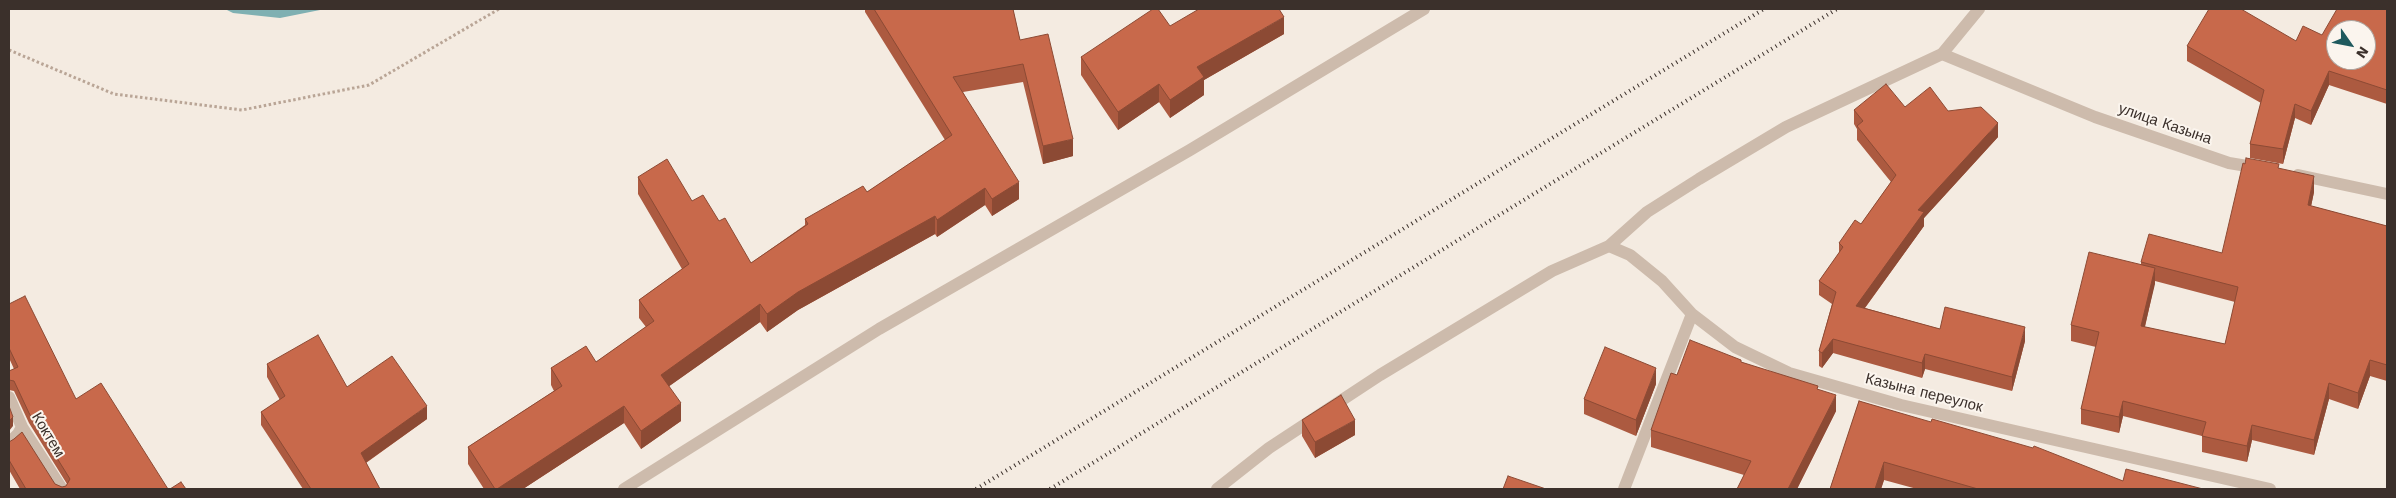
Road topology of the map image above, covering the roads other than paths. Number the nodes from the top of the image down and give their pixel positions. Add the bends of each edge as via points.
1 (1424, 9) edge
2 (1979, 9) edge
3 (1942, 54) junction
4 (2387, 194) edge
5 (1609, 246) junction
6 (1692, 314) junction
7 (9, 397) edge
8 (22, 427) junction
9 (9, 443) edge
10 (62, 489) edge
11 (624, 489) edge
12 (1217, 489) edge
13 (1624, 489) edge
14 (2270, 489) edge

1 - 11 street via 1190,150 879,329
2 - 3 street
3 - 4 street, улица Казына via 2095,117 2229,163
3 - 5 street via 1786,127 1647,212
5 - 6 street, Казына переулок via 1630,255 1656,276
5 - 12 street via 1552,271 1440,337 1269,448
6 - 13 street
6 - 14 street, Казына переулок via 1735,347 1789,373 1901,405
7 - 8 street, Коктем
8 - 9 street
8 - 10 street, Коктем

